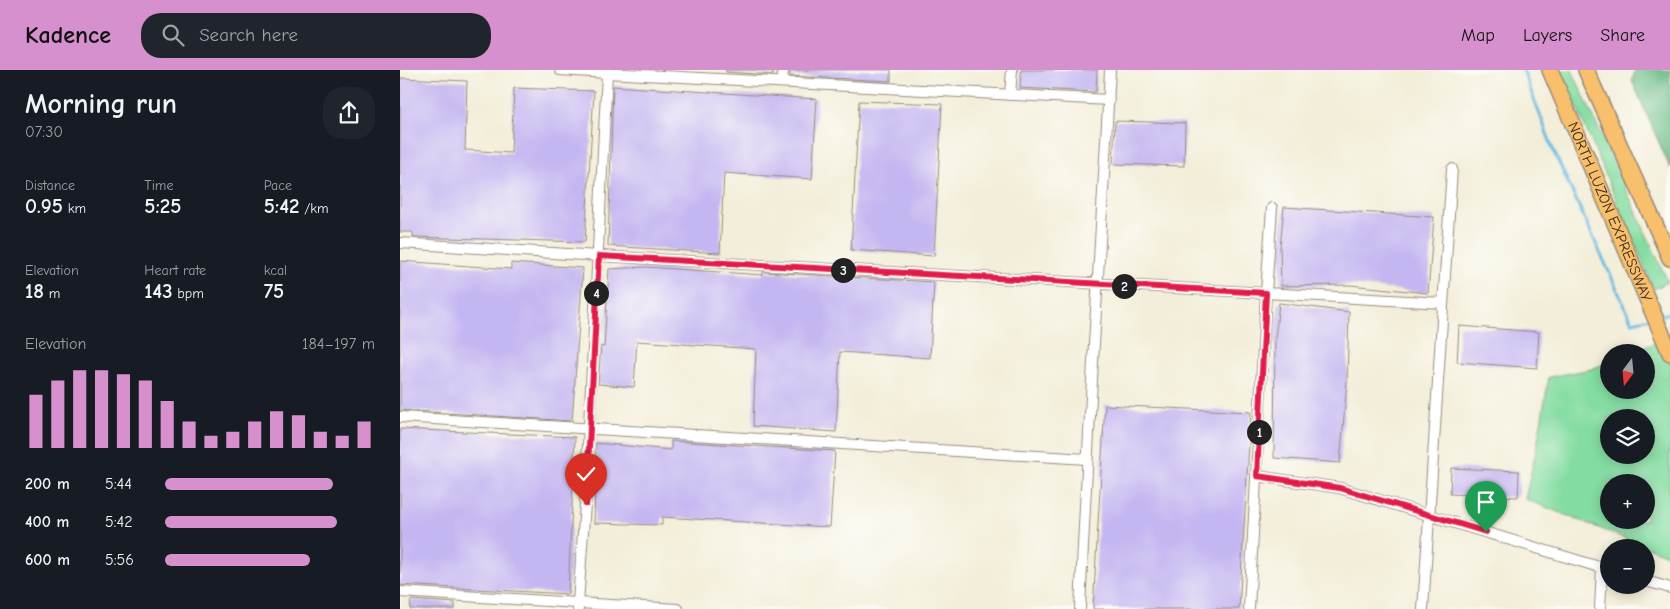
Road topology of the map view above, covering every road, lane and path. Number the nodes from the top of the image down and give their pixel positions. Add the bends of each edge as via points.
1 (560, 70) edge
2 (782, 70) edge
3 (1012, 70) edge
4 (1110, 70) edge
5 (1550, 70) edge
6 (1586, 70) edge
7 (607, 71) edge
8 (782, 82) junction
9 (1010, 95) junction
10 (1108, 100) junction
11 (1452, 169) dead end
12 (1272, 208) dead end
13 (400, 243) edge
14 (599, 256) junction
15 (1670, 258) edge
16 (1099, 285) junction
17 (1266, 293) junction
18 (1443, 303) junction
19 (1670, 353) edge
20 (400, 417) edge
21 (589, 428) junction
22 (1087, 459) junction
23 (1257, 476) junction
24 (1429, 514) junction
25 (1600, 567) edge
26 (1655, 584) edge
27 (1670, 588) edge
28 (400, 592) edge
29 (1602, 594) edge
30 (578, 606) edge
31 (678, 609) edge
32 (1080, 609) edge
33 (1249, 609) edge
34 (1423, 609) edge
35 (1600, 609) edge

1 - 7 lane
2 - 8 lane
3 - 9 lane
4 - 10 lane
5 - 19 highway, NORTH LUZON EXPRESSWAY
6 - 15 highway
7 - 8 lane
7 - 14 lane
8 - 9 lane
9 - 10 lane
10 - 16 lane
11 - 18 lane
12 - 17 lane
13 - 14 lane
14 - 16 lane
14 - 21 lane
16 - 17 lane
16 - 22 lane
17 - 18 lane
17 - 23 lane
18 - 24 lane
20 - 21 lane
21 - 22 lane
21 - 30 lane
22 - 32 lane
23 - 24 lane via 1340,488
23 - 33 lane
24 - 25 lane
24 - 34 lane
26 - 27 lane
28 - 30 lane
29 - 35 lane
30 - 31 lane

